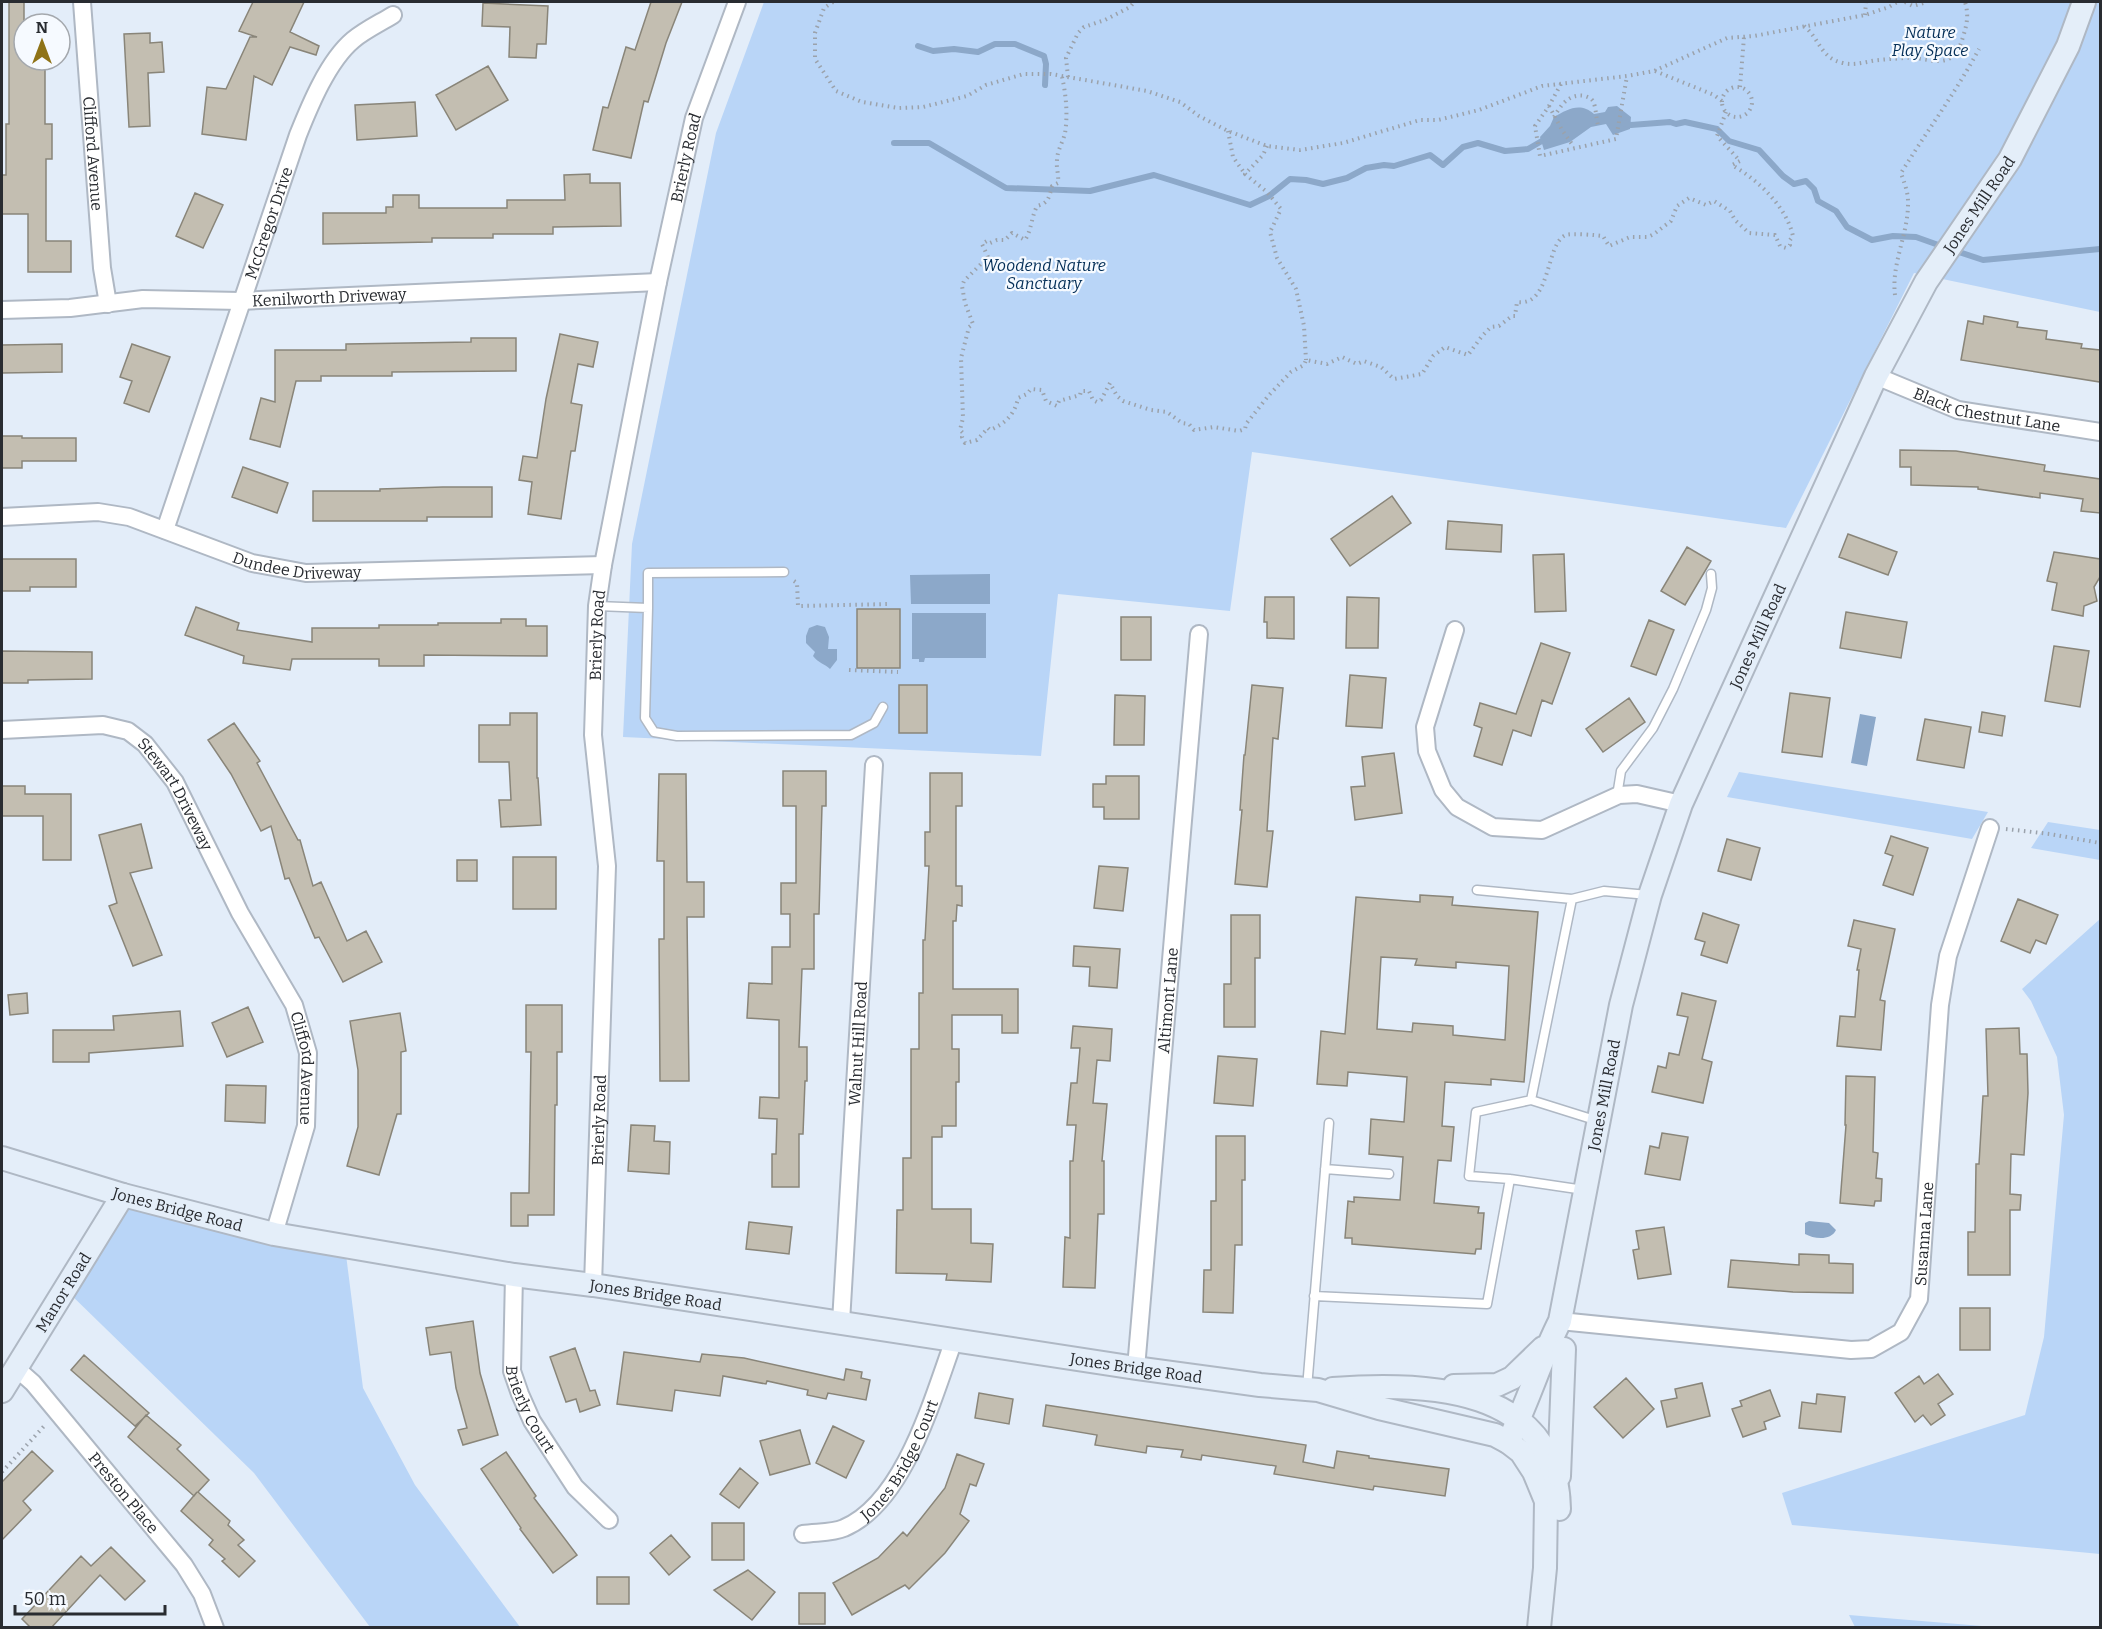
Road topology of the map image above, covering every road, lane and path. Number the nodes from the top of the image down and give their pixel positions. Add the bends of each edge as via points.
1 (82, 2) edge
2 (737, 2) edge
3 (833, 2) edge
4 (1134, 2) edge
5 (1866, 2) edge
6 (1897, 2) edge
7 (1905, 2) edge
8 (1928, 2) edge
9 (1965, 2) edge
10 (2084, 2) edge
11 (393, 15) dead end
12 (1864, 15) junction
13 (1803, 26) junction
14 (1744, 37) junction
15 (1979, 49) dead end
16 (1654, 71) junction
17 (1627, 76) junction
18 (1062, 77) junction
19 (1068, 77) junction
20 (1561, 84) junction
21 (1740, 87) junction
22 (1722, 101) junction
23 (1549, 106) junction
24 (1726, 112) junction
25 (1554, 117) junction
26 (1598, 125) dead end
27 (1228, 131) junction
28 (1267, 146) junction
29 (1574, 147) junction
30 (1245, 174) junction
31 (1902, 245) dead end
32 (658, 282) junction
33 (240, 301) junction
34 (108, 304) junction
35 (2, 310) edge
36 (1306, 360) junction
37 (1876, 376) junction
38 (2100, 432) edge
39 (2, 517) edge
40 (165, 530) junction
41 (603, 565) junction
42 (784, 572) joint
43 (1711, 574) dead end
44 (891, 604) dead end
45 (597, 606) junction
46 (648, 608) junction
47 (1455, 630) dead end
48 (1199, 634) dead end
49 (849, 670) dead end
50 (898, 672) dead end
51 (883, 707) dead end
52 (2, 730) edge
53 (874, 765) dead end
54 (1617, 796) junction
55 (1681, 804) junction
56 (1990, 828) joint
57 (2100, 843) edge
58 (1476, 890) dead end
59 (1650, 895) junction
60 (1572, 899) junction
61 (240, 913) joint
62 (1531, 1101) junction
63 (1599, 1121) junction
64 (1329, 1123) dead end
65 (2, 1158) edge
66 (1325, 1169) junction
67 (1389, 1174) dead end
68 (1510, 1179) junction
69 (1585, 1190) junction
70 (123, 1195) junction
71 (274, 1234) junction
72 (514, 1275) junction
73 (593, 1285) junction
74 (1314, 1296) junction
75 (1560, 1321) junction
76 (841, 1322) junction
77 (954, 1340) junction
78 (1556, 1346) junction
79 (16, 1368) junction
80 (1136, 1368) junction
81 (1421, 1387) junction
82 (1312, 1390) junction
83 (2, 1391) edge
84 (46, 1424) dead end
85 (1525, 1425) junction
86 (1508, 1442) junction
87 (2, 1472) edge
88 (1558, 1493) junction
89 (609, 1520) dead end
90 (803, 1534) dead end
91 (215, 1628) edge
92 (1540, 1628) edge

1 - 34 street, Clifford Avenue
2 - 32 street, Brierly Road via 694,118
3 - 18 path via 824,8 814,33 815,59 836,91 862,102 922,107 968,96 986,85 1024,74
4 - 19 path via 1078,33 1066,58
5 - 12 path
6 - 12 path
7 - 8 path via 1913,6
9 - 13 path via 1968,19 1961,46 1945,60 1910,57 1843,63 1826,56
10 - 37 main road, Jones Mill Road via 2068,46 2010,159 1926,282
11 - 33 street, McGregor Drive via 353,40 316,93
12 - 13 path
13 - 14 path
14 - 16 path via 1727,38
14 - 21 path
15 - 31 path via 1901,173 1908,199
16 - 17 path
16 - 22 path
17 - 20 path
17 - 29 path via 1616,139
18 - 19 path
18 - 36 path via 1066,118 1057,160 1058,183 1052,186 1045,204 1032,215 1031,230 1025,240 1012,233 1005,240 982,244 988,257 962,286 973,324 961,358 960,430 965,443 977,441 988,428 997,428 1006,421 1016,409 1018,398 1031,389 1042,390 1046,401 1057,406 1059,401 1081,391 1089,391 1097,402 1110,382 1122,400 1167,412 1182,423 1189,423 1194,430 1222,427 1239,431
19 - 27 path via 1131,87 1180,102
20 - 23 path
20 - 28 path via 1542,86 1479,110 1438,120 1420,120 1343,143 1300,150
21 - 22 path via 1730,88
21 - 24 path via 1749,92 1752,107 1741,117
22 - 24 path
23 - 25 path
23 - 29 path via 1535,126 1540,156
24 - 36 path via 1717,136 1740,160 1732,165 1764,189 1788,223 1793,236 1786,248 1780,246 1775,236 1749,233 1730,211 1714,201 1706,205 1689,198 1677,206 1671,221 1648,237 1630,237 1610,246 1603,236 1566,235 1556,248 1541,288 1531,299 1516,302 1515,316 1491,327 1468,355 1445,347 1433,356 1422,374 1394,379 1381,367 1364,361 1357,364 1342,357 1327,364
25 - 26 path via 1566,101 1583,95 1594,102
25 - 29 path
27 - 28 path
27 - 30 path via 1233,157
28 - 30 path
30 - 36 path via 1281,209 1270,232 1277,258 1296,289
32 - 33 street, Kenilworth Driveway
32 - 41 street, Brierly Road
33 - 34 street, Kenilworth Driveway via 143,299
33 - 40 street, McGregor Drive
34 - 35 street, Kenilworth Driveway
37 - 38 street, Black Chestnut Lane via 1958,410
37 - 55 main road, Jones Mill Road
39 - 40 street, Dundee Driveway via 98,512 129,517
40 - 41 street, Dundee Driveway via 252,563 306,573
41 - 45 street, Brierly Road
42 - 44 path via 797,583 798,606
42 - 46 lane via 648,573
43 - 54 lane via 1712,588 1698,630 1653,728 1622,771
45 - 46 lane
45 - 73 street, Brierly Road via 593,735 607,866
46 - 51 lane via 645,718 654,732 677,736 851,735 874,723
47 - 54 street via 1425,727 1427,751 1443,790 1457,807 1493,827 1542,830
48 - 80 street, Altimont Lane
49 - 50 path
52 - 61 street, Stewart Driveway via 103,725 128,731 145,744 175,782
53 - 76 street, Walnut Hill Road
54 - 55 street via 1637,794
55 - 59 main road, Jones Mill Road
56 - 57 path
56 - 75 street, Susanna Lane via 1948,956 1940,1005 1918,1299 1901,1332 1871,1349 1851,1350
58 - 60 lane
59 - 60 lane via 1604,891
59 - 63 main road, Jones Mill Road via 1622,1005
60 - 62 lane
61 - 71 street, Clifford Avenue via 294,1005 308,1053 306,1126
62 - 63 lane
62 - 68 lane via 1476,1113 1469,1176
63 - 69 main road, Jones Mill Road
64 - 66 lane
65 - 70 main road, Jones Bridge Road
66 - 67 lane
66 - 74 lane
68 - 69 lane
68 - 74 lane via 1487,1304
69 - 75 main road, Jones Mill Road
70 - 71 main road, Jones Bridge Road
70 - 79 main road, Manor Road
71 - 72 main road, Jones Bridge Road
72 - 73 main road, Jones Bridge Road
72 - 89 street, Brierly Court via 512,1371 520,1394 532,1421 575,1487
73 - 76 main road, Jones Bridge Road
74 - 82 lane
75 - 78 main road, Jones Mill Road
76 - 77 main road, Jones Bridge Road
77 - 80 main road, Jones Bridge Road
77 - 90 street, Jones Bridge Court via 916,1443 888,1491 862,1518 843,1529
78 - 81 main road via 1497,1385
78 - 85 main road, Jones Mill Road
78 - 88 main road
79 - 83 main road, Manor Road
79 - 91 street, Preston Place via 33,1383 184,1565 202,1594
80 - 82 main road, Jones Bridge Road
81 - 82 main road, Jones Bridge Road
81 - 85 main road, Jones Bridge Road via 1492,1403
82 - 86 main road, Jones Bridge Road via 1495,1435
84 - 87 path
85 - 86 main road
85 - 88 main road via 1547,1457
86 - 92 main road via 1521,1452 1534,1472 1546,1501
88 - 92 main road via 1559,1570

